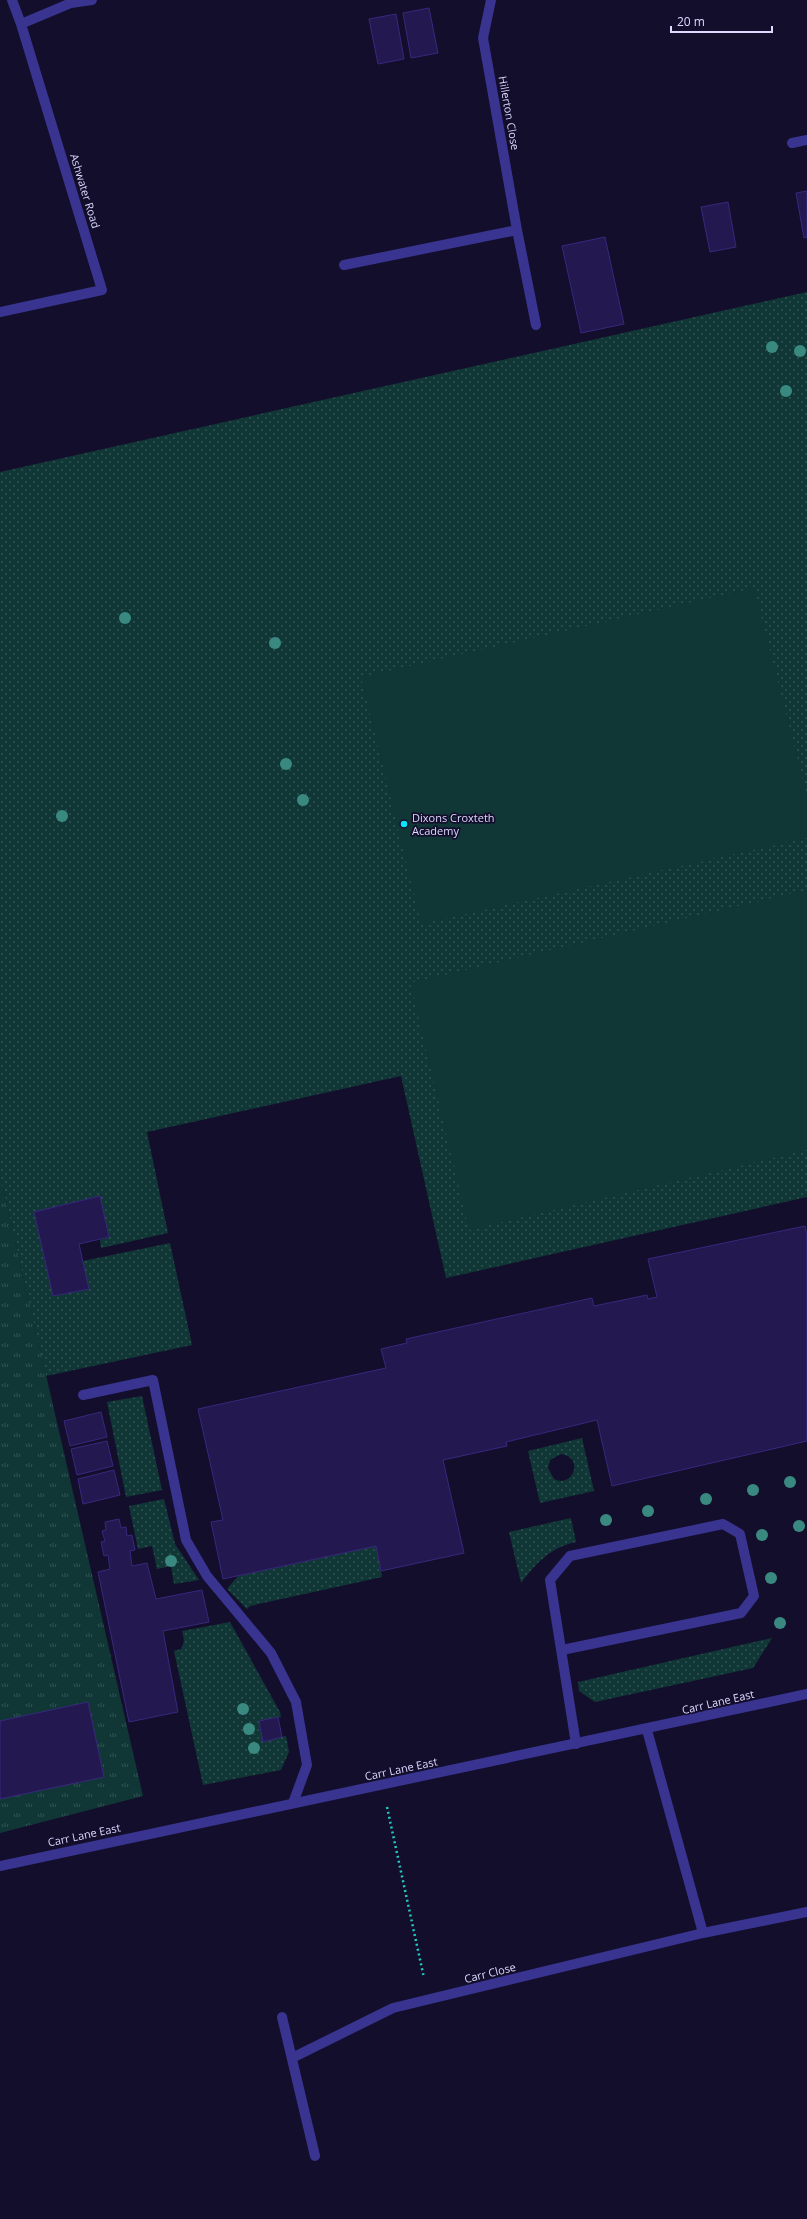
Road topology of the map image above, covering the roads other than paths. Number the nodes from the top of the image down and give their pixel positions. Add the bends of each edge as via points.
1 (12, 0) edge
2 (92, 0) edge
3 (491, 0) edge
4 (22, 24) junction
5 (807, 140) edge
6 (792, 143) dead end
7 (517, 230) junction
8 (344, 265) dead end
9 (0, 312) edge
10 (536, 325) dead end
11 (82, 1395) dead end
12 (562, 1650) junction
13 (807, 1694) edge
14 (647, 1730) junction
15 (576, 1744) junction
16 (293, 1803) junction
17 (0, 1866) edge
18 (807, 1912) edge
19 (703, 1933) junction
20 (282, 2018) dead end
21 (292, 2058) junction
22 (315, 2156) dead end

1 - 4 street, Ashwater Road
2 - 4 street via 71,3
3 - 7 street, Hillerton Close via 483,38
4 - 9 street, Ashwater Road via 102,290
5 - 6 street
7 - 8 street
7 - 10 street, Hillerton Close
11 - 16 street via 153,1380 186,1540 207,1576 271,1653 296,1702 308,1765
12 - 12 street via 550,1580 570,1556 723,1524 740,1534 754,1596 740,1613
12 - 15 street
13 - 14 street, Carr Lane East
14 - 15 street, Carr Lane East
14 - 19 street
15 - 16 street, Carr Lane East
16 - 17 street, Carr Lane East
18 - 19 street, Carr Close
19 - 21 street, Carr Close via 393,2008
20 - 21 street
21 - 22 street

